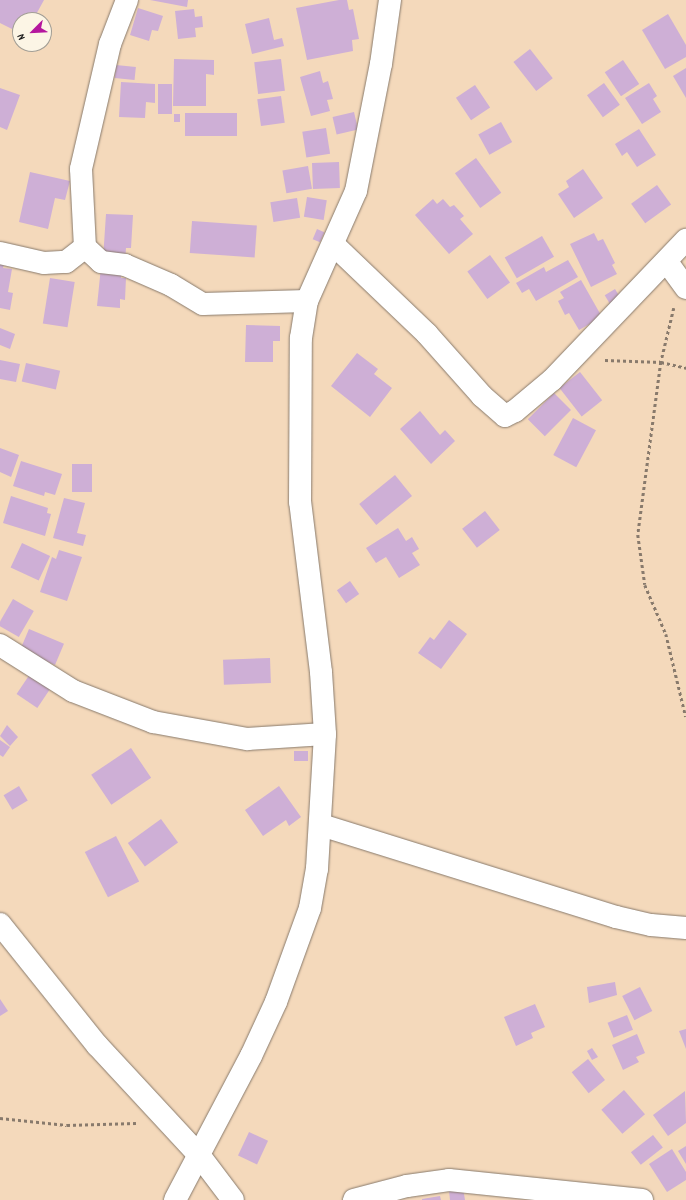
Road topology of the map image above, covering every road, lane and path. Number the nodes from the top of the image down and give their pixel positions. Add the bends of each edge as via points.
1 (127, 0) edge
2 (390, 0) edge
3 (686, 240) edge
4 (334, 245) junction
5 (84, 247) junction
6 (0, 253) edge
7 (667, 262) junction
8 (683, 284) edge
9 (307, 301) junction
10 (573, 359) junction
11 (661, 362) junction
12 (686, 368) edge
13 (0, 645) edge
14 (686, 717) edge
15 (325, 734) junction
16 (321, 825) junction
17 (0, 924) edge
18 (686, 928) edge
19 (0, 1118) edge
20 (167, 1122) junction
21 (200, 1155) junction
22 (539, 1194) edge
23 (175, 1200) edge
24 (233, 1200) edge
25 (354, 1200) edge
26 (642, 1200) edge

1 - 5 street via 110,44 81,169
2 - 4 street via 381,64 356,191
3 - 7 street
4 - 9 street
4 - 10 street via 427,334 482,396 505,416 516,411
5 - 6 street via 66,262 44,263
5 - 9 street via 101,262 125,265 171,285 203,304
7 - 8 street
7 - 10 street
8 - 11 path
9 - 15 street via 301,338 300,502 321,672
10 - 11 path
11 - 12 path
11 - 14 path via 638,535 645,586 666,634
13 - 15 street via 73,690 153,722 247,739
15 - 16 street
16 - 18 street via 616,917 651,925
16 - 21 street via 310,908 296,951 251,1056
17 - 20 street via 97,1045
19 - 20 path via 67,1125
20 - 21 street
21 - 23 street
21 - 24 street
22 - 25 street via 449,1180 408,1186
22 - 26 street

